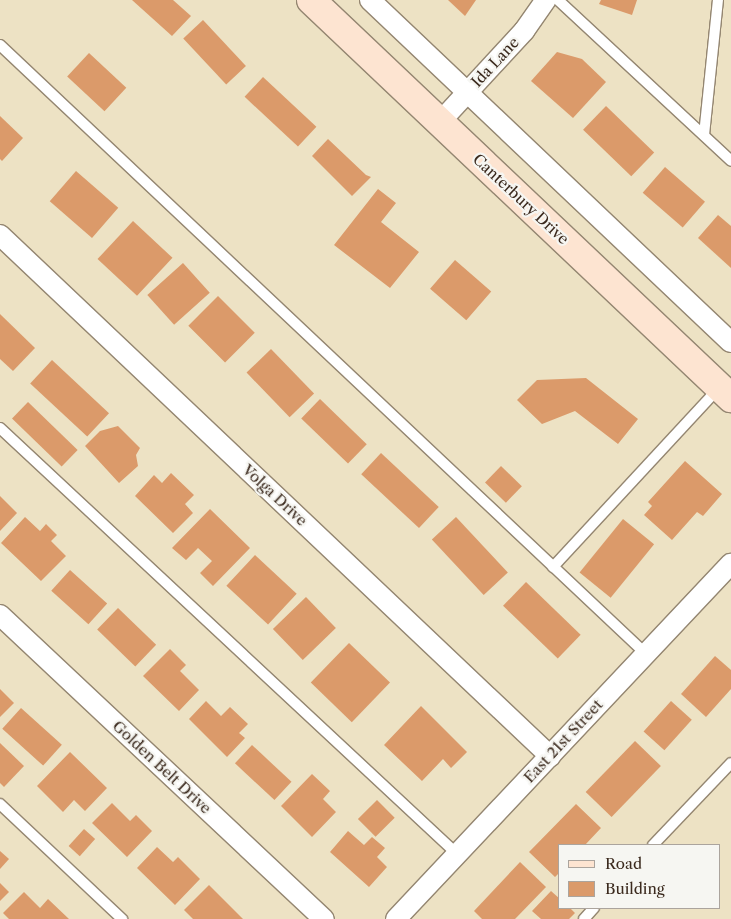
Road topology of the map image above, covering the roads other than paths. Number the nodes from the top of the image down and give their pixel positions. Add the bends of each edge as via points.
1 (311, 0) edge
2 (370, 0) edge
3 (546, 0) edge
4 (558, 0) edge
5 (718, 0) edge
6 (0, 45) edge
7 (467, 92) junction
8 (440, 122) junction
9 (704, 135) junction
10 (731, 160) edge
11 (0, 235) edge
12 (731, 342) edge
13 (725, 392) edge
14 (0, 428) edge
15 (731, 564) edge
16 (553, 567) junction
17 (0, 615) edge
18 (646, 654) junction
19 (550, 756) junction
20 (731, 763) edge
21 (0, 804) edge
22 (654, 844) edge
23 (457, 854) junction
24 (593, 909) edge
25 (122, 919) edge
26 (324, 919) edge
27 (396, 919) edge
28 (584, 919) edge

1 - 8 main road, Canterbury Drive
2 - 7 street
3 - 7 street, Ida Lane via 524,31
4 - 9 lane
5 - 9 lane
6 - 16 lane
7 - 8 street, Ida Lane
7 - 12 street
8 - 13 main road, Canterbury Drive
9 - 10 lane
11 - 19 street, Volga Drive
13 - 16 lane
14 - 23 lane
15 - 18 street, East 21st Street
16 - 18 lane
17 - 26 street, Golden Belt Drive
18 - 19 street, East 21st Street
19 - 23 street, East 21st Street
20 - 22 lane
21 - 25 lane
23 - 27 street, East 21st Street
24 - 28 lane

